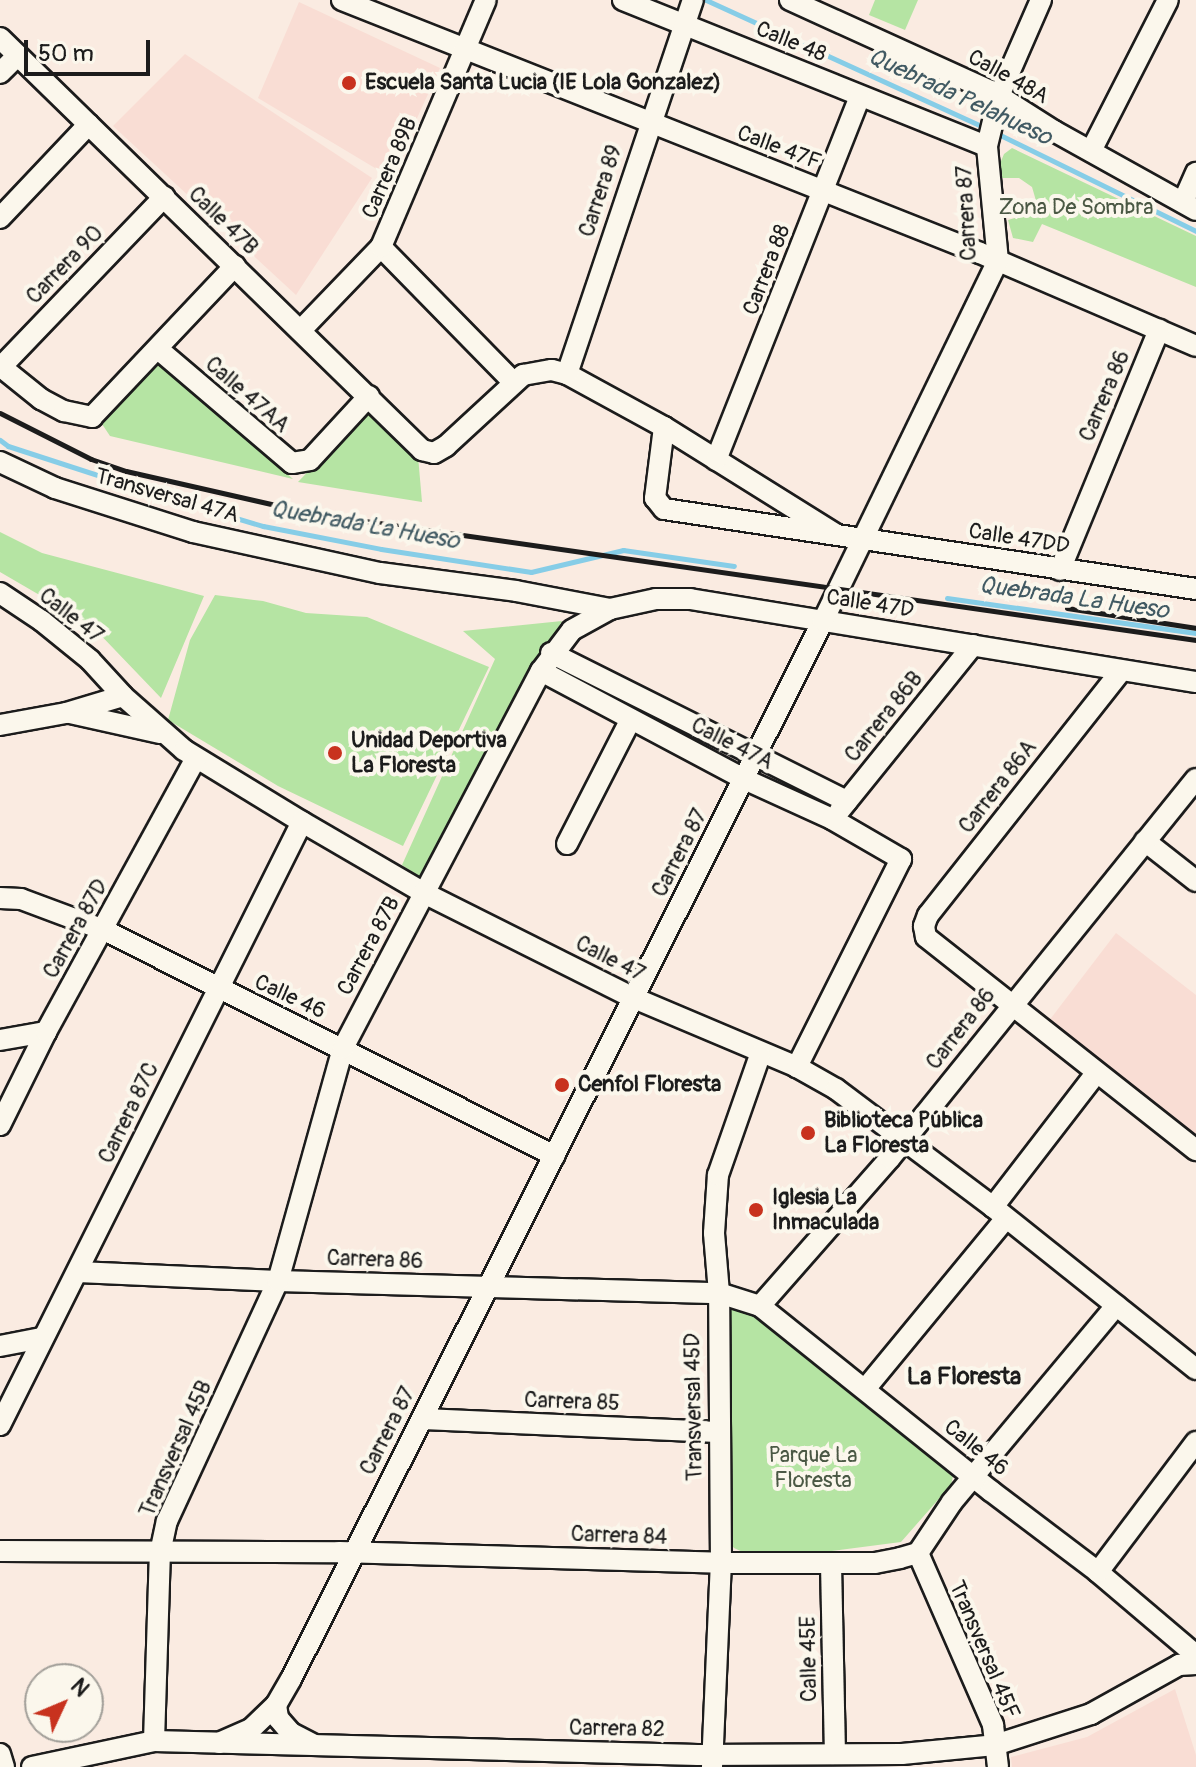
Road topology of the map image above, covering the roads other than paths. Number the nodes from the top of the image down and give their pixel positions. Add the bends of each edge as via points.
1 (342, 0) edge
2 (486, 0) edge
3 (623, 0) edge
4 (790, 0) edge
5 (1041, 0) edge
6 (1168, 0) edge
7 (689, 12) edge
8 (0, 38) edge
9 (467, 50) junction
10 (18, 55) junction
11 (0, 73) edge
12 (860, 96) junction
13 (997, 103) junction
14 (649, 123) junction
15 (89, 124) junction
16 (988, 141) junction
17 (1091, 151) junction
18 (1196, 173) edge
19 (823, 191) junction
20 (164, 197) junction
21 (1189, 206) edge
22 (0, 218) edge
23 (381, 247) junction
24 (998, 261) junction
25 (235, 266) junction
26 (301, 330) junction
27 (1159, 330) junction
28 (1196, 346) edge
29 (158, 349) junction
30 (0, 367) edge
31 (567, 374) junction
32 (513, 382) junction
33 (369, 396) junction
34 (664, 427) junction
35 (716, 460) junction
36 (0, 462) edge
37 (835, 534) junction
38 (861, 539) junction
39 (1060, 570) junction
40 (1196, 589) edge
41 (0, 593) edge
42 (610, 609) junction
43 (823, 621) junction
44 (973, 645) junction
45 (551, 653) junction
46 (541, 671) junction
47 (1121, 671) junction
48 (1196, 682) edge
49 (123, 696) junction
50 (66, 713) junction
51 (631, 719) junction
52 (0, 725) edge
53 (163, 733) junction
54 (755, 756) junction
55 (196, 758) junction
56 (744, 779) junction
57 (1196, 779) edge
58 (847, 801) junction
59 (832, 819) junction
60 (302, 822) junction
61 (1145, 841) junction
62 (567, 844) dead end
63 (1196, 881) edge
64 (424, 893) junction
65 (0, 898) edge
66 (104, 930) junction
67 (217, 989) junction
68 (634, 998) junction
69 (1011, 1004) junction
70 (46, 1032) junction
71 (0, 1040) edge
72 (343, 1048) junction
73 (760, 1055) junction
74 (797, 1067) junction
75 (1097, 1072) junction
76 (0, 1125) edge
77 (905, 1139) junction
78 (1196, 1150) edge
79 (555, 1156) junction
80 (999, 1212) junction
81 (78, 1272) junction
82 (278, 1281) junction
83 (486, 1288) junction
84 (719, 1293) junction
85 (760, 1306) junction
86 (1116, 1306) junction
87 (42, 1338) junction
88 (0, 1346) edge
89 (1196, 1369) edge
90 (866, 1388) junction
91 (422, 1419) junction
92 (0, 1425) edge
93 (719, 1432) junction
94 (1196, 1442) edge
95 (973, 1477) junction
96 (0, 1551) edge
97 (160, 1553) junction
98 (352, 1553) junction
99 (918, 1553) junction
100 (721, 1563) junction
101 (831, 1564) junction
102 (1098, 1572) junction
103 (1192, 1653) edge
104 (276, 1705) junction
105 (154, 1741) junction
106 (219, 1743) junction
107 (995, 1745) junction
108 (320, 1747) junction
109 (0, 1754) edge
110 (835, 1754) junction
111 (712, 1761) edge
112 (4, 1767) edge
113 (32, 1767) edge
114 (998, 1767) edge

1 - 9 street, Calle 47F
2 - 9 street, Carrera 89B
3 - 7 street, Calle 48
4 - 13 street, Calle 48A
5 - 13 street, Carrera 87
6 - 17 street
7 - 12 street, Calle 48
7 - 14 street, Carrera 89
8 - 10 street, Calle 47B
9 - 14 street, Calle 47F
9 - 23 street, Carrera 89B
10 - 11 street
10 - 15 street, Calle 47B
12 - 16 street, Calle 48
12 - 19 street, Carrera 88
13 - 16 street, Carrera 87
13 - 17 street, Calle 48A
14 - 19 street, Calle 47F
14 - 31 street, Carrera 89
15 - 20 street, Calle 47B
15 - 22 street
16 - 24 street, Carrera 87
17 - 21 street, Calle 48A
18 - 21 street
19 - 24 street, Calle 47F
19 - 35 street, Carrera 88
20 - 25 street, Calle 47B
20 - 30 street, Carrera 90
23 - 26 street, Carrera 89B
23 - 32 street
24 - 27 street, Calle 47F
24 - 38 street, Carrera 87
25 - 26 street, Calle 47B
25 - 29 street
26 - 33 street, Calle 47B
27 - 28 street, Calle 47F
27 - 39 street, Carrera 86
29 - 30 street via 92,417 41,399
29 - 33 street, Calle 47AA via 286,460 298,464 310,460
31 - 32 street, Calle 47DD via 538,370
31 - 34 street, Calle 47DD
32 - 33 street, Calle 47B via 438,451 422,450
34 - 35 street, Calle 47DD
34 - 37 street, Calle 47DD via 655,498 660,508
35 - 37 street, Calle 47DD
36 - 42 street, Transversal 47A via 55,488 193,532 380,573
37 - 38 street, Calle 47DD
38 - 39 street, Calle 47DD
38 - 43 street, Carrera 87
39 - 40 street, Calle 47DD
41 - 49 street, Calle 47 via 90,660
42 - 43 street, Calle 47D via 656,599 690,599
42 - 45 street, Calle 47D via 580,624
43 - 44 street, Calle 47D
43 - 54 street, Carrera 87
44 - 47 street, Calle 47D
44 - 58 street, Carrera 86B
45 - 46 street, Carrera 87B
45 - 54 street, Calle 47A
46 - 51 street, Calle 47A
46 - 64 street, Carrera 87B
47 - 48 street, Calle 47D
47 - 69 street, Carrera 86A via 924,926 926,937
49 - 50 street
49 - 53 street, Calle 47
50 - 52 street
50 - 53 street
51 - 56 street, Calle 47A
51 - 62 street
53 - 55 street, Calle 47
54 - 56 street, Carrera 87
54 - 58 street, Calle 47A
55 - 60 street, Calle 47
55 - 66 street, Carrera 87D
56 - 59 street, Calle 47A
56 - 68 street, Carrera 87
57 - 61 street, Carrera 86
58 - 59 street, Carrera 86B
59 - 74 street, Calle 47A via 901,859
60 - 64 street, Calle 47
60 - 67 street, Carrera 87C
61 - 63 street
61 - 69 street, Carrera 86
64 - 68 street, Calle 47
64 - 72 street, Carrera 87B
65 - 66 street, Calle 46 via 21,899
66 - 67 street, Calle 46
66 - 70 street, Carrera 87D
67 - 72 street, Calle 46
67 - 81 street, Carrera 87C
68 - 73 street, Calle 47
68 - 79 street, Carrera 87
69 - 75 street
69 - 77 street, Carrera 86
70 - 71 street
70 - 76 street, Carrera 87D
72 - 79 street, Calle 46
72 - 82 street, Carrera 87B
73 - 74 street, Calle 47
73 - 84 street, Transversal 45D via 718,1175 714,1233
74 - 77 street, Calle 47
75 - 78 street
75 - 80 street
77 - 80 street, Calle 47
77 - 85 street, Carrera 86
79 - 83 street, Carrera 87
80 - 86 street, Calle 47
80 - 90 street
81 - 82 street, Carrera 86
81 - 87 street, Carrera 87C
82 - 83 street, Carrera 86
82 - 97 street, Transversal 45B via 167,1521
83 - 84 street, Carrera 86
83 - 91 street, Carrera 87
84 - 85 street, Calle 46
84 - 93 street, Transversal 45D
85 - 90 street, Calle 46
86 - 89 street, Calle 47
86 - 95 street
87 - 88 street
87 - 92 street, Carrera 87C
90 - 95 street, Calle 46
91 - 93 street, Carrera 85
91 - 98 street, Carrera 87
93 - 100 street, Transversal 45D
94 - 102 street
95 - 99 street
95 - 102 street, Calle 46
96 - 97 street, Carrera 84
97 - 98 street, Carrera 84
97 - 105 street, Transversal 45B
98 - 100 street, Carrera 84
98 - 104 street, Carrera 87
99 - 101 street, Carrera 84 via 875,1563
99 - 107 street, Transversal 45F via 993,1725
100 - 101 street, Carrera 84
100 - 111 street, Transversal 45D
101 - 110 street, Calle 45E
102 - 103 street, Calle 46
103 - 107 street, Carrera 82 via 1091,1714
104 - 106 street, Carrera 87 via 251,1729
104 - 108 street via 278,1718 291,1733
105 - 106 street, Carrera 82
105 - 113 street, Carrera 82
106 - 108 street, Carrera 82
107 - 110 street, Carrera 82
107 - 114 street, Transversal 45F
108 - 111 street, Carrera 82
109 - 112 street
110 - 111 street, Carrera 82

